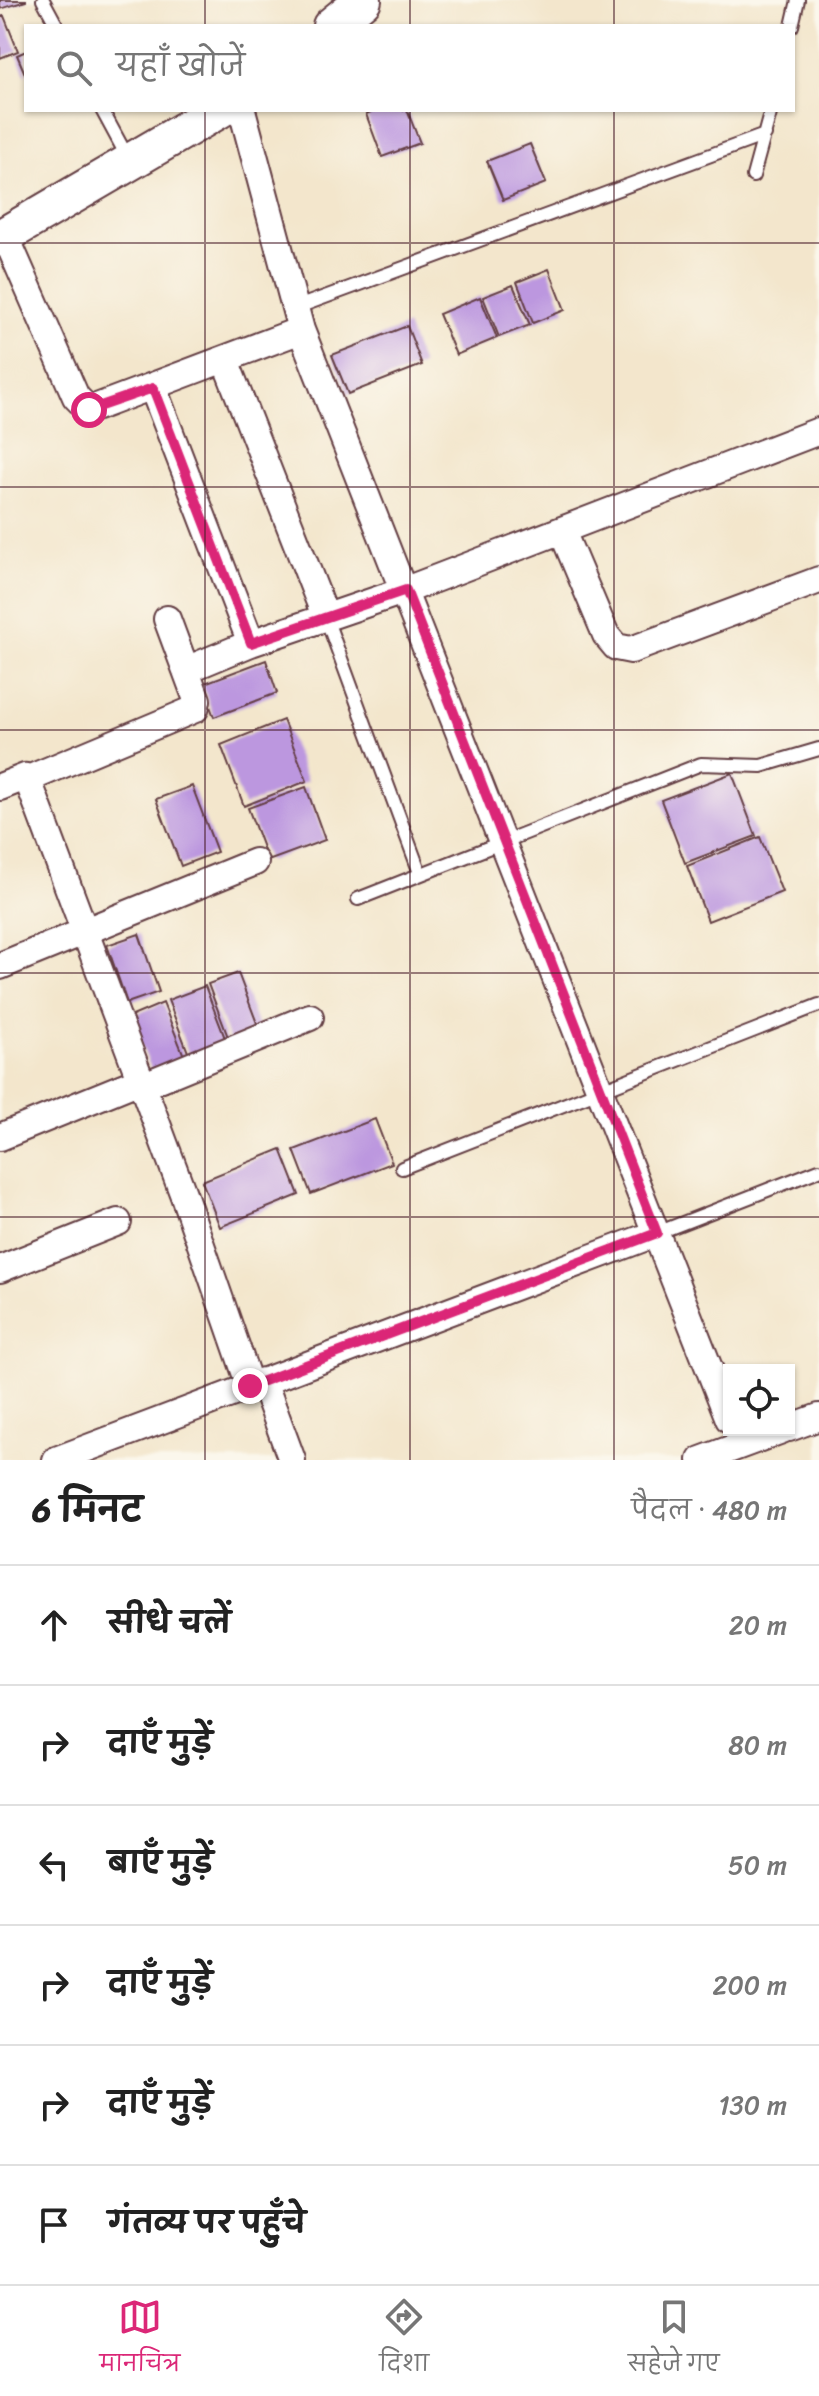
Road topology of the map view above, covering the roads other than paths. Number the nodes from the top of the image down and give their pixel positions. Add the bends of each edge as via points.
1 (43, 0) edge
2 (363, 0) edge
3 (798, 0) edge
4 (56, 24) edge
5 (333, 24) edge
6 (792, 24) edge
7 (103, 112) edge
8 (216, 112) edge
9 (243, 112) edge
10 (771, 112) edge
11 (765, 135) junction
12 (131, 163) junction
13 (753, 176) dead end
14 (2, 237) edge
15 (297, 319) junction
16 (225, 360) junction
17 (153, 388) junction
18 (819, 431) edge
19 (562, 531) junction
20 (819, 580) edge
21 (406, 590) junction
22 (326, 618) junction
23 (167, 619) dead end
24 (251, 643) junction
25 (198, 665) dead end
26 (819, 749) edge
27 (28, 779) junction
28 (0, 787) edge
29 (504, 840) junction
30 (255, 862) dead end
31 (420, 873) junction
32 (358, 899) dead end
33 (84, 933) junction
34 (0, 966) edge
35 (819, 1005) edge
36 (310, 1017) dead end
37 (141, 1083) junction
38 (601, 1090) junction
39 (0, 1137) edge
40 (402, 1168) dead end
41 (819, 1170) edge
42 (118, 1222) dead end
43 (657, 1233) junction
44 (0, 1269) edge
45 (256, 1383) junction
46 (723, 1404) edge
47 (819, 1417) edge
48 (795, 1426) edge
49 (765, 1436) edge
50 (739, 1445) edge
51 (124, 1448) edge
52 (56, 1460) edge
53 (292, 1460) edge
54 (701, 1460) edge

1 - 4 lane
2 - 5 street
3 - 6 lane
7 - 12 lane
8 - 12 street
9 - 15 street
10 - 11 lane
11 - 13 lane
11 - 15 lane
12 - 14 street
14 - 17 street via 83,406 101,408
15 - 16 street
15 - 21 street
16 - 17 street
16 - 22 street
17 - 24 street
18 - 19 street
19 - 20 street via 606,635 616,647 631,650
19 - 21 street
21 - 22 street
21 - 29 street
22 - 24 street
22 - 31 lane
23 - 27 street via 197,700 195,709
24 - 25 street
26 - 29 lane via 761,766 701,764
27 - 28 street
27 - 33 street
29 - 31 lane
29 - 38 street
30 - 33 street
31 - 32 lane
33 - 34 street
33 - 37 street
35 - 38 lane
36 - 37 street
37 - 39 street
37 - 45 street
38 - 40 lane
38 - 43 street
41 - 43 lane
42 - 44 street
43 - 45 street
43 - 46 street
45 - 51 street
45 - 53 street
47 - 48 street
49 - 50 street
50 - 54 street
51 - 52 street

